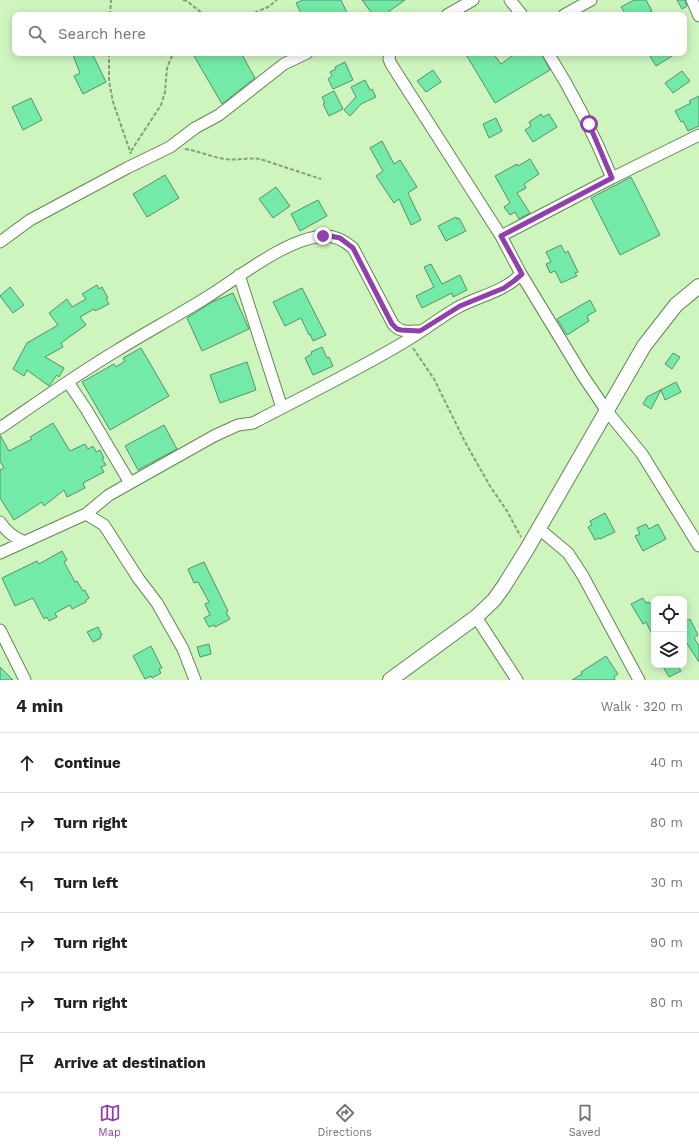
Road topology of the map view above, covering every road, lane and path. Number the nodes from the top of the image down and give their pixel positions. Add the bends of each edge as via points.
1 (111, 0) edge
2 (183, 0) edge
3 (277, 0) edge
4 (473, 0) edge
5 (510, 0) edge
6 (591, 0) edge
7 (692, 0) edge
8 (110, 12) edge
9 (200, 12) edge
10 (256, 12) edge
11 (452, 12) edge
12 (520, 12) edge
13 (569, 12) edge
14 (699, 16) edge
15 (109, 56) edge
16 (172, 56) edge
17 (301, 56) edge
18 (390, 56) edge
19 (550, 56) edge
20 (699, 135) edge
21 (170, 148) junction
22 (132, 151) junction
23 (127, 168) junction
24 (612, 178) junction
25 (321, 179) dead end
26 (501, 236) junction
27 (0, 242) edge
28 (522, 274) junction
29 (239, 275) junction
30 (699, 286) edge
31 (420, 331) junction
32 (408, 340) junction
33 (68, 382) junction
34 (282, 408) junction
35 (606, 410) junction
36 (0, 428) edge
37 (130, 483) junction
38 (86, 514) junction
39 (0, 522) edge
40 (538, 528) junction
41 (23, 541) junction
42 (699, 546) edge
43 (527, 549) junction
44 (0, 553) edge
45 (476, 617) junction
46 (0, 630) edge
47 (394, 679) edge
48 (25, 680) edge
49 (195, 680) edge
50 (517, 680) edge
51 (639, 680) edge

1 - 8 path
2 - 9 path
3 - 10 path
4 - 11 street
5 - 12 street
6 - 13 street
7 - 14 street
15 - 22 path via 109,81 113,102
16 - 22 path via 167,68 161,105
17 - 21 street via 284,64 219,115 195,128
18 - 26 street via 390,64
19 - 24 street via 589,124
20 - 24 street
21 - 23 street
21 - 25 path via 197,150 225,159 260,159
22 - 23 path
23 - 27 street via 30,220
24 - 26 street
26 - 28 street
28 - 31 street via 504,288 460,306
28 - 35 street
29 - 31 street via 292,244 323,236 335,237 353,248 392,324 397,329
29 - 33 street
29 - 34 street
30 - 35 street via 676,305 653,333
31 - 32 street
32 - 34 street
32 - 43 path via 434,379 465,442
33 - 36 street
33 - 37 street
34 - 37 street via 253,423 238,425 214,436
35 - 40 street
35 - 42 street via 642,454
37 - 38 street via 109,495
38 - 41 street
38 - 49 street via 104,525 157,603 183,649
39 - 41 street via 14,537
40 - 43 street
40 - 51 street via 568,553
41 - 44 street
43 - 45 street via 494,600
45 - 47 street
45 - 50 street
46 - 48 street

